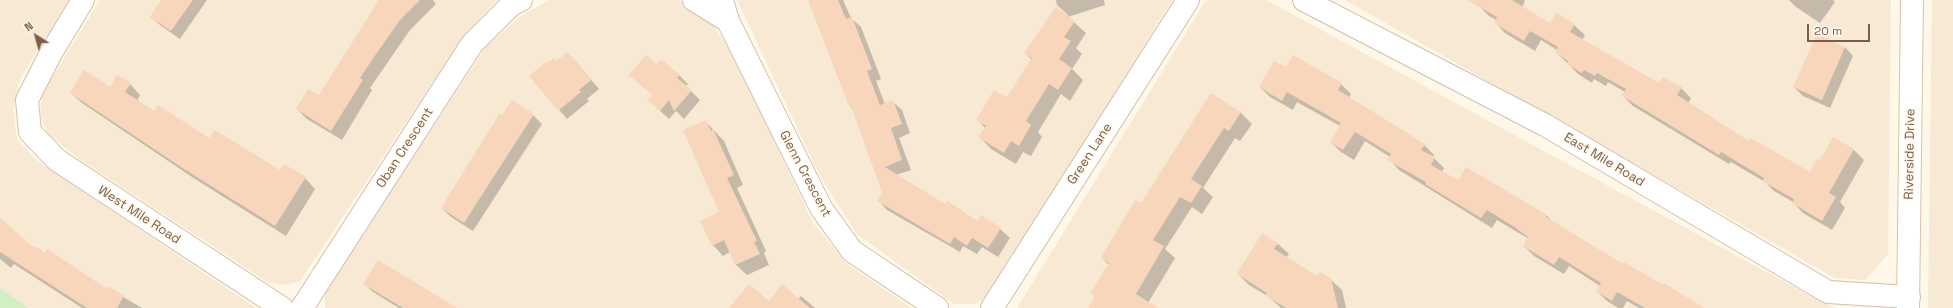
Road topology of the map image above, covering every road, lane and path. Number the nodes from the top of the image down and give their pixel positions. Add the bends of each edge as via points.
1 (83, 0) edge
2 (521, 0) edge
3 (694, 0) edge
4 (722, 0) edge
5 (1188, 0) edge
6 (1304, 0) edge
7 (1912, 0) edge
8 (728, 21) junction
9 (1908, 302) edge
10 (282, 308) edge
11 (302, 308) edge
12 (937, 308) edge
13 (992, 308) edge

1 - 10 street, West Mile Road via 51,53 27,100 30,132 57,160
2 - 11 street, Oban Crescent via 511,5 472,44
3 - 8 street
4 - 8 street, Glenn Crescent
5 - 13 street, Green Lane
6 - 9 street, East Mile Road via 1545,125 1828,292
7 - 9 street, Riverside Drive
8 - 12 street, Glenn Crescent via 821,208 852,251

